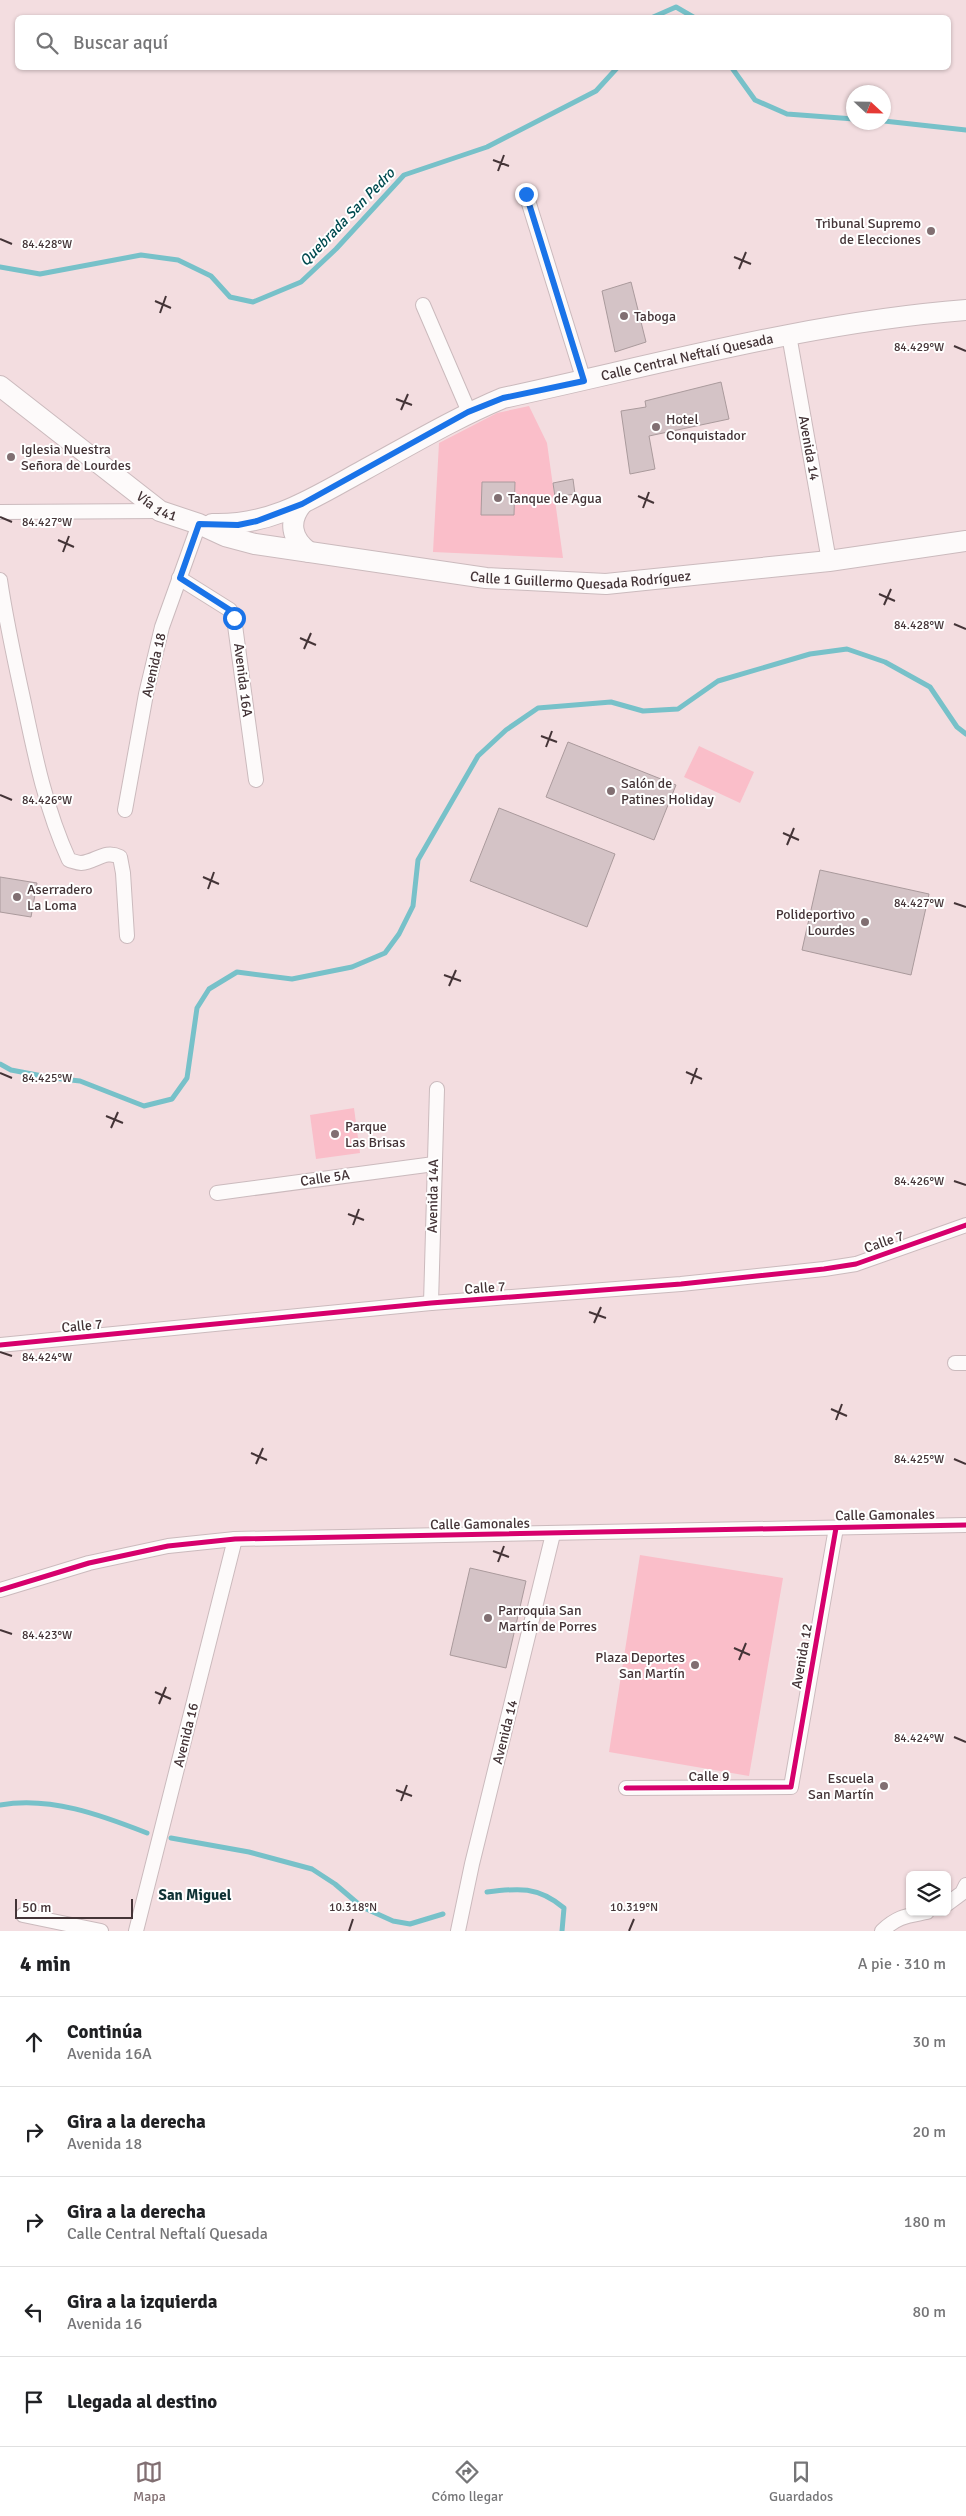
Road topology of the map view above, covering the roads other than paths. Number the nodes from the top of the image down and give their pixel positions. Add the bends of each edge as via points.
1 (526, 194) dead end
2 (423, 305) dead end
3 (966, 310) edge
4 (789, 335) junction
5 (584, 381) junction
6 (0, 386) edge
7 (468, 412) junction
8 (302, 504) junction
9 (160, 511) junction
10 (0, 512) edge
11 (199, 524) junction
12 (966, 541) edge
13 (309, 552) junction
14 (828, 561) junction
15 (180, 578) junction
16 (0, 580) edge
17 (256, 780) dead end
18 (126, 810) dead end
19 (127, 936) dead end
20 (437, 1089) dead end
21 (434, 1164) junction
22 (217, 1192) dead end
23 (966, 1225) edge
24 (431, 1303) junction
25 (0, 1345) edge
26 (966, 1525) edge
27 (836, 1528) junction
28 (553, 1534) junction
29 (235, 1539) junction
30 (0, 1590) edge
31 (791, 1787) joint
32 (626, 1788) dead end
33 (966, 1885) edge
34 (951, 1901) edge
35 (906, 1914) edge
36 (23, 1915) dead end
37 (101, 1931) edge
38 (136, 1931) edge
39 (458, 1931) edge
40 (882, 1931) edge

1 - 5 street
2 - 7 street
3 - 4 main road, Calle Central Neftalí Quesada
4 - 5 main road, Calle Central Neftalí Quesada
4 - 14 street, Avenida 14
5 - 7 main road, Calle Central Neftalí Quesada via 503,398
6 - 9 main road, Vía 141
7 - 8 main road, Calle Central Neftalí Quesada
8 - 11 main road, Calle Central Neftalí Quesada via 238,525
8 - 13 main road via 292,526 297,541
9 - 10 street
9 - 11 main road, Vía 141
11 - 13 main road, Calle 1 Guillermo Quesada Rodríguez via 225,536 255,544
11 - 15 street, Avenida 18
12 - 14 main road, Calle 1 Guillermo Quesada Rodríguez
13 - 14 main road, Calle 1 Guillermo Quesada Rodríguez via 486,578 606,584
15 - 17 street, Avenida 16A via 230,610 234,618
15 - 18 street, Avenida 18 via 162,627 146,694
16 - 19 street via 33,744 56,828 69,860 80,863 106,854 120,857
20 - 21 street, Avenida 14A
21 - 22 street, Calle 5A
21 - 24 street, Avenida 14A
23 - 24 street, Calle 7 via 856,1264 824,1269 682,1284
24 - 25 street, Calle 7
26 - 27 street, Calle Gamonales
27 - 28 street, Calle Gamonales
27 - 31 street, Avenida 12
28 - 29 street, Calle Gamonales
28 - 39 street, Avenida 14
29 - 30 street, Calle Gamonales via 159,1548 88,1564
29 - 38 street, Avenida 16
31 - 32 street, Calle 9
33 - 34 street via 962,1893
35 - 40 street
36 - 37 street

